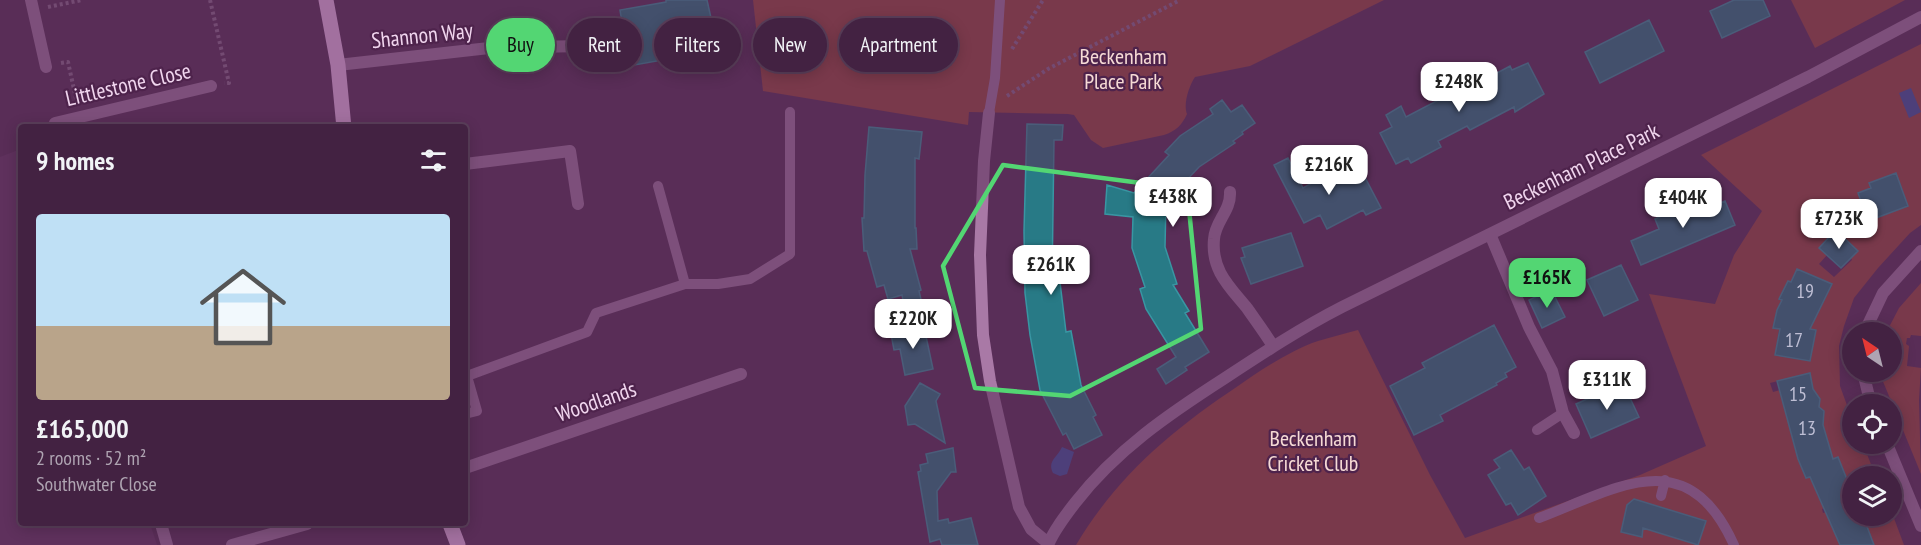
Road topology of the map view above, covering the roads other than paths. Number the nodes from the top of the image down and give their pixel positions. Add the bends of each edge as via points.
1 (326, 0) edge
2 (1000, 0) edge
3 (32, 5) edge
4 (1921, 17) edge
5 (567, 46) edge
6 (338, 65) junction
7 (46, 67) road end
8 (211, 86) road end
9 (790, 112) dead end
10 (989, 113) joint
11 (59, 124) edge
12 (344, 124) edge
13 (468, 164) edge
14 (658, 186) dead end
15 (1230, 192) dead end
16 (578, 204) dead end
17 (1490, 234) junction
18 (1921, 251) edge
19 (685, 284) junction
20 (1869, 322) edge
21 (1274, 346) junction
22 (741, 374) dead end
23 (468, 376) edge
24 (468, 380) edge
25 (468, 413) edge
26 (1563, 413) junction
27 (1537, 430) dead end
28 (1574, 433) dead end
29 (1891, 454) edge
30 (468, 467) edge
31 (1665, 480) junction
32 (1661, 496) dead end
33 (1539, 518) dead end
34 (162, 526) edge
35 (300, 526) edge
36 (451, 526) edge
37 (1921, 526) edge
38 (1048, 544) edge
39 (167, 545) edge
40 (232, 545) edge
41 (458, 545) edge
42 (1734, 545) edge

1 - 6 main road
2 - 10 lane
3 - 7 street
4 - 17 street, Beckenham Place Park
5 - 6 street, Shannon Way via 489,48
6 - 12 main road
8 - 11 street, Littlestone Close
9 - 19 lane via 790,254 750,279
10 - 38 street, Beckenham Place Park via 980,255 983,335 1019,507 1031,529
13 - 16 street via 570,151
14 - 19 lane
15 - 21 street via 1231,202 1214,236 1216,268
17 - 21 street, Beckenham Place Park via 1342,307
17 - 26 street via 1551,371
18 - 20 street via 1883,293
19 - 23 lane via 596,313 587,332
21 - 38 street, Beckenham Place Park via 1174,411 1126,448 1088,486
22 - 30 street, Woodlands
24 - 25 lane via 477,411
26 - 27 lane
26 - 28 street
29 - 37 street
31 - 32 lane
31 - 33 lane via 1626,484
31 - 42 lane via 1704,500
34 - 39 street
35 - 40 street
36 - 41 main road

